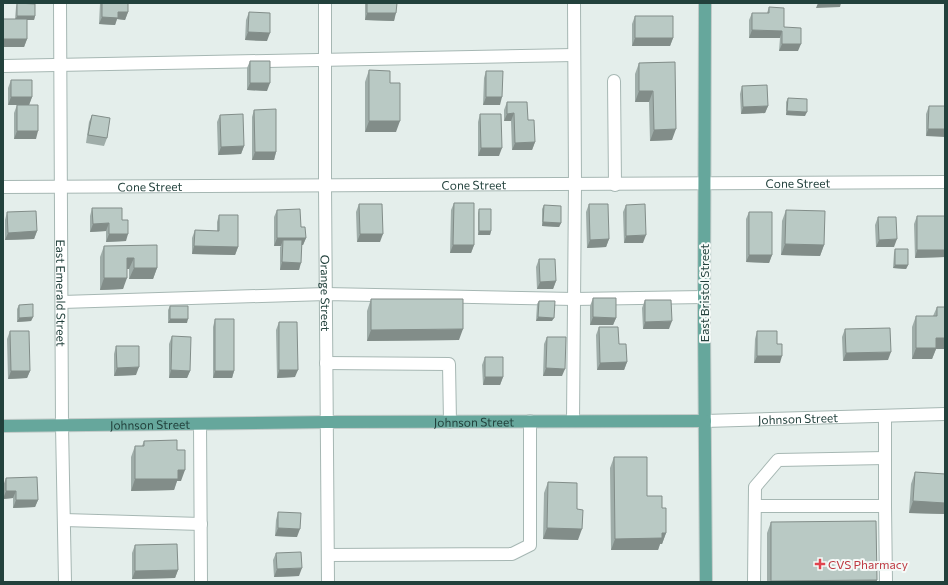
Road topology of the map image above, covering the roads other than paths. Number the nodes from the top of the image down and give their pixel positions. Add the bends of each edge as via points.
1 (60, 3) edge
2 (325, 3) edge
3 (574, 3) edge
4 (705, 3) edge
5 (574, 55) junction
6 (325, 60) junction
7 (60, 65) junction
8 (3, 66) edge
9 (614, 81) dead end
10 (945, 182) edge
11 (704, 184) junction
12 (575, 185) junction
13 (615, 185) junction
14 (61, 186) junction
15 (325, 186) junction
16 (3, 187) edge
17 (326, 294) junction
18 (704, 296) junction
19 (574, 299) junction
20 (62, 302) junction
21 (326, 362) junction
22 (945, 414) edge
23 (885, 416) junction
24 (705, 420) junction
25 (530, 421) junction
26 (573, 421) junction
27 (327, 422) junction
28 (450, 422) junction
29 (200, 424) junction
30 (3, 426) edge
31 (62, 426) junction
32 (885, 458) junction
33 (755, 506) junction
34 (885, 506) junction
35 (64, 520) junction
36 (201, 524) junction
37 (328, 555) junction
38 (65, 582) edge
39 (201, 582) edge
40 (328, 582) edge
41 (706, 582) edge
42 (754, 582) edge
43 (886, 582) edge

1 - 7 street, East Emerald Street
2 - 6 street, Orange Street
3 - 5 street
4 - 11 main road, East Bristol Street
5 - 6 street
5 - 12 street
6 - 7 street
6 - 15 street, Orange Street
7 - 8 street
7 - 14 street, East Emerald Street
9 - 13 street
10 - 11 street, Cone Street
11 - 13 street, Cone Street
11 - 18 main road, East Bristol Street
12 - 13 street, Cone Street
12 - 15 street, Cone Street
12 - 19 street
14 - 15 street, Cone Street
14 - 16 street, Cone Street
14 - 20 street, East Emerald Street
15 - 17 street, Orange Street
17 - 19 street
17 - 20 street
17 - 21 street, Orange Street
18 - 19 street
18 - 24 main road, East Bristol Street
19 - 26 street
20 - 31 street, East Emerald Street
21 - 27 street, Orange Street
21 - 28 street via 449,364
22 - 23 street, Johnson Street
23 - 24 street, Johnson Street
23 - 32 street
24 - 26 main road, Johnson Street
24 - 41 main road, East Bristol Street
25 - 26 main road, Johnson Street
25 - 28 main road, Johnson Street
25 - 37 street via 530,545 512,554
27 - 28 main road, Johnson Street
27 - 29 main road, Johnson Street
27 - 37 street, Orange Street
29 - 31 main road, Johnson Street
29 - 36 street
30 - 31 main road, Johnson Street
31 - 35 street, East Emerald Street
32 - 33 street via 778,460 755,487
32 - 34 street
33 - 34 street
33 - 42 street
34 - 43 street
35 - 36 street
35 - 38 street, East Emerald Street
36 - 39 street
37 - 40 street, Orange Street

